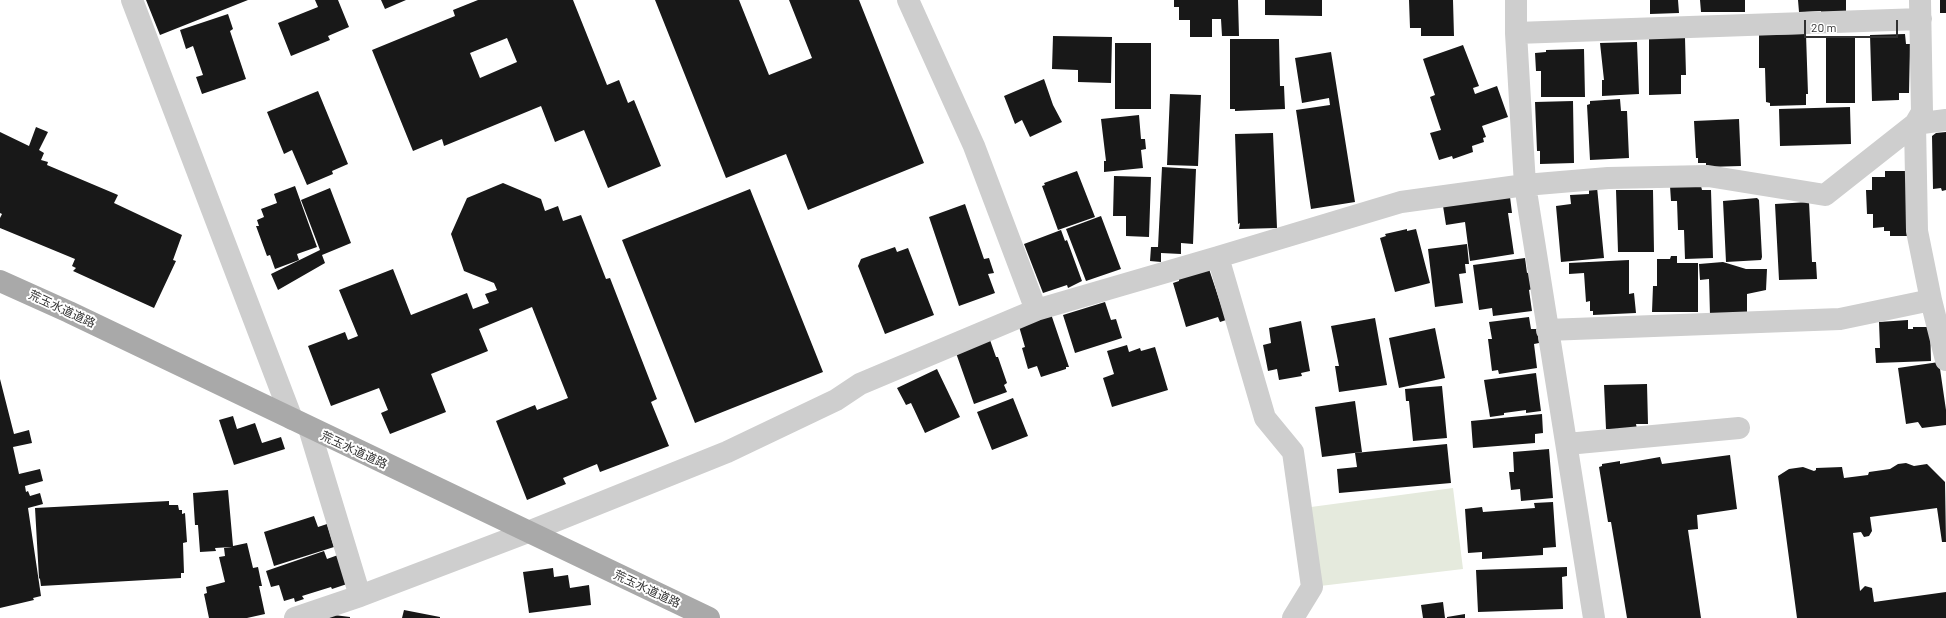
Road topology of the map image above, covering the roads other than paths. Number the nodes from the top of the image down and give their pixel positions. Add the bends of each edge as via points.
1 (132, 0) edge
2 (908, 0) edge
3 (1516, 0) edge
4 (1921, 10) edge
5 (1516, 33) junction
6 (1946, 120) edge
7 (1916, 124) junction
8 (1526, 185) junction
9 (1218, 257) junction
10 (0, 281) edge
11 (1036, 310) junction
12 (1938, 311) edge
13 (1547, 330) junction
14 (1946, 360) edge
15 (300, 423) junction
16 (1739, 428) dead end
17 (1567, 444) junction
18 (528, 532) junction
19 (360, 596) junction
20 (295, 618) edge
21 (709, 618) edge
22 (1293, 618) edge
23 (1594, 618) edge

1 - 15 street
2 - 11 street via 974,146
3 - 5 street
4 - 5 street
4 - 7 street via 1922,112
5 - 8 street
6 - 7 street
7 - 8 street via 1825,195 1708,176 1608,178
7 - 12 street via 1917,231
8 - 9 street via 1401,202
8 - 13 street
9 - 11 street
9 - 22 street via 1265,418 1293,452 1312,587
10 - 15 main road, 荒玉水道道路
11 - 18 street via 860,384 836,400 727,452
12 - 13 street via 1840,319
12 - 14 street
13 - 17 street
15 - 18 main road, 荒玉水道道路
15 - 19 street
16 - 17 street
17 - 23 street
18 - 19 street
18 - 21 main road, 荒玉水道道路
19 - 20 street

